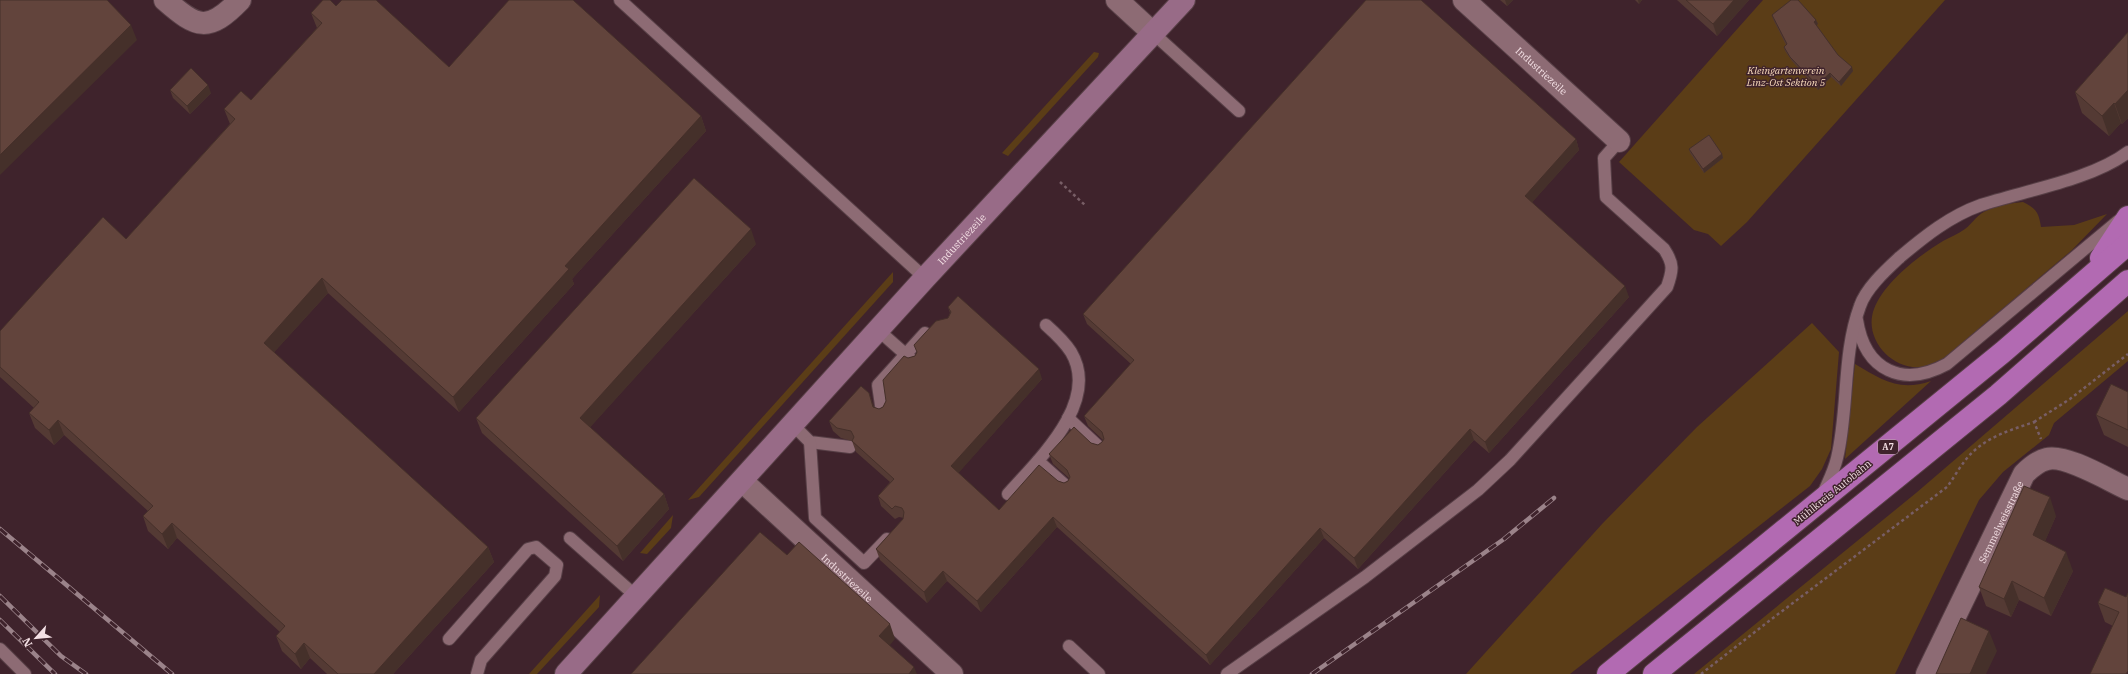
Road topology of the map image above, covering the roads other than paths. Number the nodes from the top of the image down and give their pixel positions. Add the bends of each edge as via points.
1 (165, 0) edge
2 (240, 0) edge
3 (620, 0) edge
4 (1117, 0) edge
5 (1184, 0) edge
6 (1464, 0) edge
7 (1154, 34) junction
8 (1239, 111) dead end
9 (1619, 141) joint
10 (2128, 152) edge
11 (2128, 213) edge
12 (2128, 216) edge
13 (2128, 244) edge
14 (925, 278) junction
15 (2087, 280) junction
16 (2128, 281) edge
17 (1857, 318) junction
18 (1046, 324) dead end
19 (933, 325) edge
20 (878, 330) junction
21 (909, 358) junction
22 (882, 412) edge
23 (1068, 418) junction
24 (793, 425) junction
25 (810, 442) junction
26 (850, 447) dead end
27 (1100, 448) edge
28 (1038, 461) junction
29 (742, 481) junction
30 (1066, 486) edge
31 (2128, 489) edge
32 (1008, 494) dead end
33 (1819, 502) junction
34 (895, 529) edge
35 (570, 538) dead end
36 (637, 597) junction
37 (449, 639) dead end
38 (1069, 646) dead end
39 (0, 649) edge
40 (25, 674) edge
41 (477, 674) edge
42 (566, 674) edge
43 (952, 674) edge
44 (1099, 674) edge
45 (1227, 674) edge
46 (1608, 674) edge
47 (1654, 674) edge
48 (1927, 674) edge

1 - 2 street via 184,16 199,24 216,21
3 - 14 lane
4 - 7 street
5 - 7 main road, Industriezeile
6 - 9 street, Industriezeile
7 - 8 lane
7 - 14 main road, Industriezeile
9 - 45 lane via 1604,158 1606,196 1664,249 1673,270 1667,287 1510,460 1478,490 1365,577
10 - 17 lane via 2088,173 1979,206 1936,228 1893,264 1869,290
11 - 17 lane via 1947,364 1933,372 1922,375 1901,374 1881,366 1862,341
12 - 15 highway
13 - 15 highway, Mühlkreis Autobahn / A7
14 - 20 main road, Industriezeile
15 - 33 highway, Mühlkreis Autobahn / A7
16 - 47 highway via 1998,395
17 - 33 lane via 1850,348 1837,458
18 - 23 lane via 1072,353 1078,372 1077,392
19 - 21 lane
20 - 21 lane
20 - 24 main road, Industriezeile
21 - 22 lane via 878,385
23 - 27 lane
23 - 28 lane via 1060,434
24 - 25 lane
24 - 29 main road, Industriezeile
25 - 26 lane
25 - 34 lane via 815,518 864,563
28 - 30 lane
28 - 32 lane
29 - 36 main road, Industriezeile
29 - 43 street, Industriezeile
31 - 48 street, Semmelweisstraße via 2064,460 2048,458 2036,463 2024,474
33 - 46 highway, Mühlkreis Autobahn / A7
35 - 36 lane
36 - 42 main road, Industriezeile
37 - 41 lane via 528,549 536,547 557,565 555,576 481,660
38 - 44 lane
39 - 40 lane

